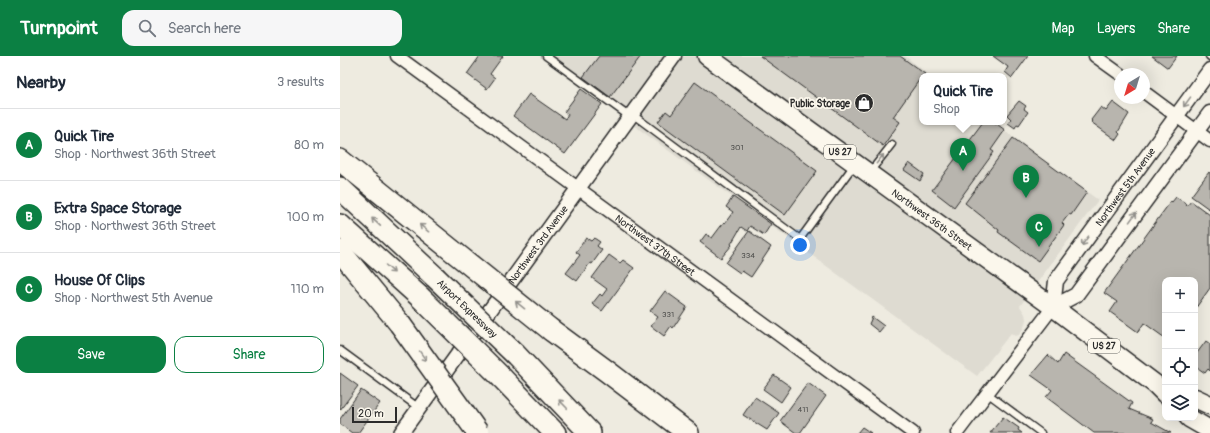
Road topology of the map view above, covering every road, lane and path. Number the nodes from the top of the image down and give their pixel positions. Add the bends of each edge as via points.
1 (397, 56) edge
2 (546, 56) edge
3 (674, 56) edge
4 (708, 56) edge
5 (1095, 56) edge
6 (1114, 70) edge
7 (1210, 70) edge
8 (1150, 96) edge
9 (1210, 112) edge
10 (631, 116) junction
11 (1177, 116) junction
12 (1196, 131) junction
13 (1210, 141) edge
14 (892, 144) dead end
15 (340, 160) edge
16 (862, 169) junction
17 (340, 188) edge
18 (579, 189) junction
19 (340, 225) edge
20 (340, 251) edge
21 (1053, 307) junction
22 (551, 330) junction
23 (340, 350) edge
24 (1162, 389) edge
25 (987, 393) junction
26 (1198, 399) edge
27 (1210, 405) edge
28 (419, 408) junction
29 (1194, 421) edge
30 (1210, 430) edge
31 (401, 433) edge
32 (478, 433) edge
33 (555, 433) edge
34 (590, 433) edge
35 (664, 433) edge
36 (688, 433) edge
37 (914, 433) edge
38 (957, 433) edge
39 (1041, 433) edge

1 - 18 street, Northwest 37th Street
2 - 10 lane
3 - 10 street, Northwest 3rd Avenue
4 - 16 main road, Northwest 36th Street / US 27
5 - 6 street
7 -> 11 street, Northwest 5th Avenue
8 - 11 street
9 - 12 street
10 - 16 lane via 800,239
10 - 18 street, Northwest 3rd Avenue
11 - 12 street
11 -> 21 street, Northwest 5th Avenue via 1056,281
12 - 13 street
21 -> 12 street via 1076,296
16 -> 14 lane
22 -> 15 highway, bridge
16 - 21 main road, Northwest 36th Street / US 27
34 -> 17 highway, Airport Expressway, bridge via 516,355
18 - 28 street, Northwest 3rd Avenue
18 - 37 street, Northwest 37th Street
19 -> 33 highway, bridge via 420,297
20 -> 32 highway, bridge via 400,324
21 - 24 main road, Northwest 36th Street / US 27
21 - 25 street
22 - 35 highway via 601,381
22 - 36 highway
23 - 28 lane
25 - 38 street
25 - 39 lane
26 - 27 main road
28 - 31 street, Northwest 3rd Avenue
29 - 30 main road

